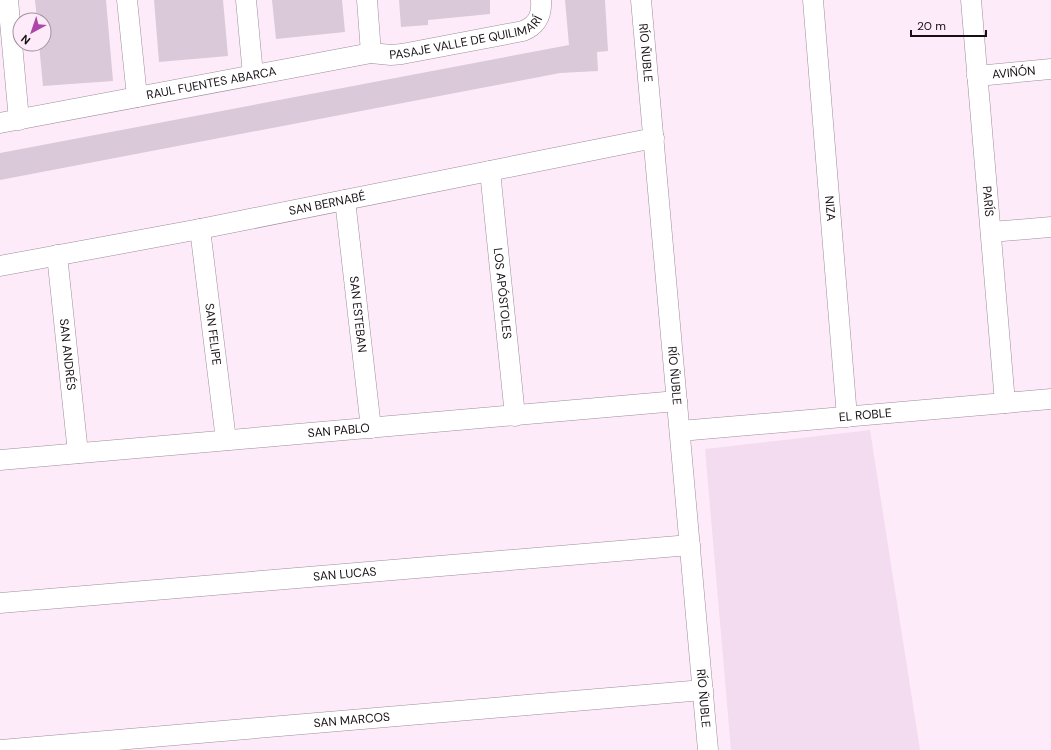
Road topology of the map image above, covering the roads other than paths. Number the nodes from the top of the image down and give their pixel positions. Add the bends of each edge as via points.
1 (8, 0) edge
2 (127, 0) edge
3 (246, 0) edge
4 (367, 0) edge
5 (541, 0) edge
6 (641, 0) edge
7 (813, 0) edge
8 (971, 0) edge
9 (371, 53) junction
10 (1051, 69) edge
11 (253, 75) junction
12 (977, 76) junction
13 (137, 97) junction
14 (19, 120) junction
15 (0, 123) edge
16 (654, 138) junction
17 (490, 171) junction
18 (345, 200) junction
19 (1051, 227) edge
20 (200, 229) junction
21 (991, 232) junction
22 (57, 255) junction
23 (0, 266) edge
24 (1051, 399) edge
25 (677, 402) junction
26 (1005, 403) junction
27 (515, 416) junction
28 (847, 417) junction
29 (371, 428) junction
30 (680, 431) junction
31 (226, 440) junction
32 (78, 453) junction
33 (0, 460) edge
34 (690, 545) junction
35 (0, 603) edge
36 (703, 690) junction
37 (0, 750) edge
38 (708, 750) edge

1 - 14 street
2 - 13 street
3 - 11 street
4 - 9 street
5 - 9 street, PASAJE VALLE DE QUILIMARÍ via 540,16 536,23 523,31 402,54
6 - 16 street, RÍO ÑUBLE
7 - 28 street, NIZA
8 - 12 street, PARÍS
9 - 11 street, RAUL FUENTES ABARCA
10 - 12 street, AVIÑÓN
11 - 13 street, RAUL FUENTES ABARCA
12 - 21 street, PARÍS
13 - 14 street, RAUL FUENTES ABARCA
14 - 15 street, RAUL FUENTES ABARCA
16 - 17 street, SAN BERNABÉ
16 - 25 street, RÍO ÑUBLE
17 - 18 street, SAN BERNABÉ
17 - 27 street, LOS APÓSTOLES
18 - 20 street, SAN BERNABÉ
18 - 29 street, SAN ESTEBAN
19 - 21 street
20 - 22 street, SAN BERNABÉ
20 - 31 street, SAN FELIPE
21 - 26 street, PARÍS
22 - 23 street, SAN BERNABÉ
22 - 32 street, SAN ANDRÉS
24 - 26 street, EL ROBLE
25 - 27 street, SAN PABLO
25 - 30 street, RÍO ÑUBLE
26 - 28 street, EL ROBLE
27 - 29 street, SAN PABLO
28 - 30 street, EL ROBLE
29 - 31 street, SAN PABLO
30 - 34 street, RÍO ÑUBLE
31 - 32 street, SAN PABLO
32 - 33 street, SAN PABLO
34 - 35 street, SAN LUCAS
34 - 36 street, RÍO ÑUBLE
36 - 37 street, SAN MARCOS
36 - 38 street, RÍO ÑUBLE

